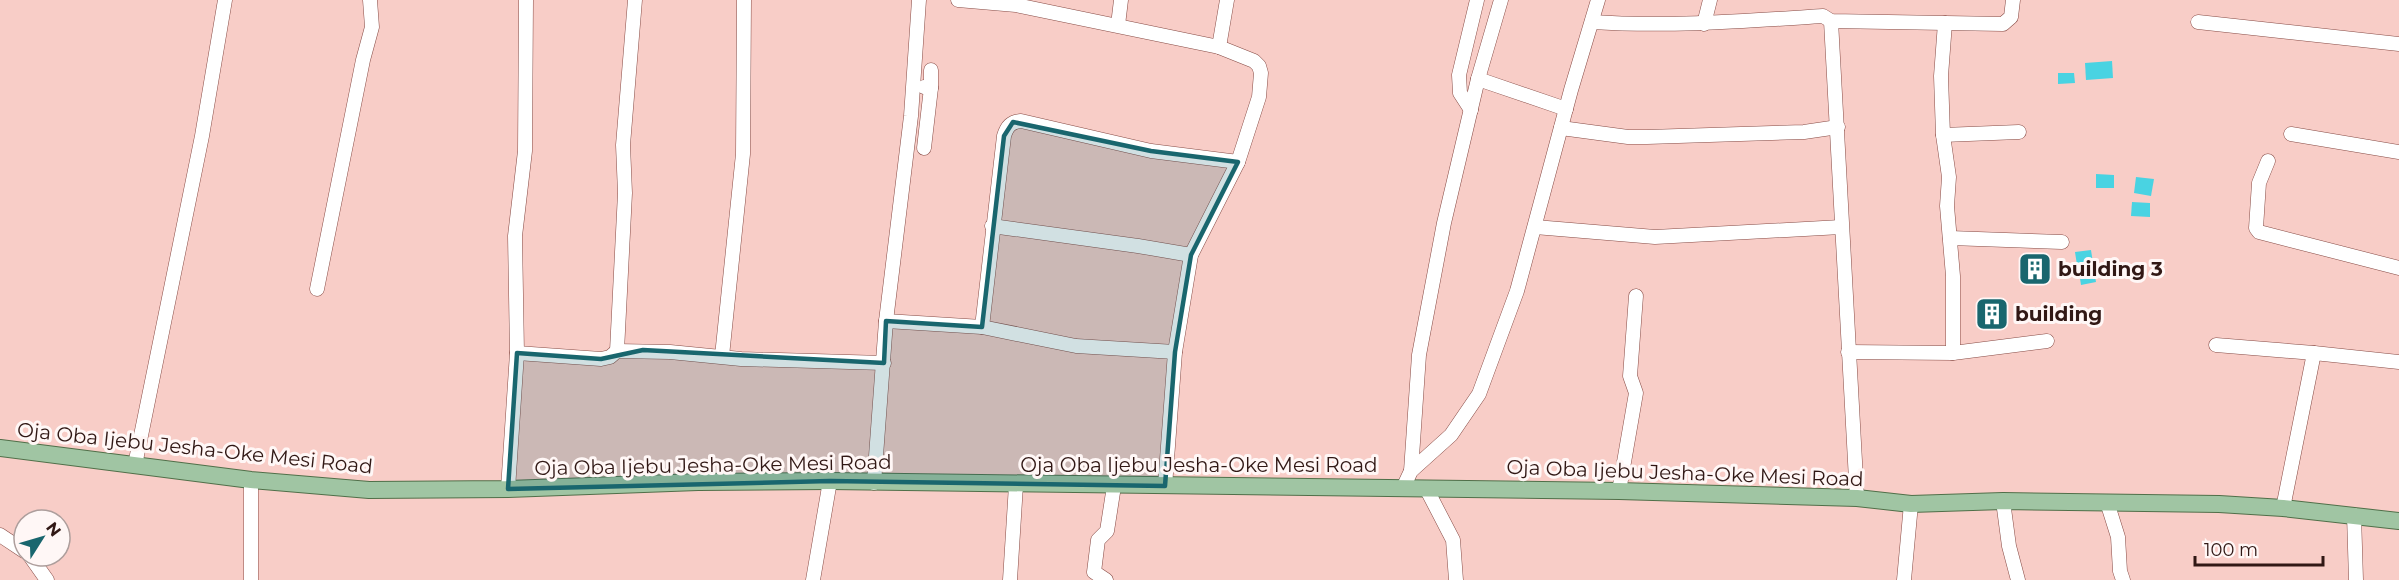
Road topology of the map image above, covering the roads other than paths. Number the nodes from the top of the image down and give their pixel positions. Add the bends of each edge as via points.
1 (225, 0) edge
2 (370, 0) edge
3 (526, 0) edge
4 (635, 0) edge
5 (744, 0) edge
6 (919, 0) edge
7 (958, 0) edge
8 (1121, 0) edge
9 (1227, 0) edge
10 (1477, 0) edge
11 (1501, 0) edge
12 (1598, 0) edge
13 (1710, 0) edge
14 (2013, 0) edge
15 (1016, 2) edge
16 (1831, 21) junction
17 (1592, 22) junction
18 (2199, 22) dead end
19 (1945, 23) junction
20 (1704, 24) junction
21 (1118, 25) junction
22 (2399, 44) edge
23 (1220, 48) junction
24 (931, 70) dead end
25 (1478, 79) junction
26 (913, 86) junction
27 (931, 88) junction
28 (1566, 109) junction
29 (1471, 110) junction
30 (1838, 127) junction
31 (1560, 128) junction
32 (2019, 132) dead end
33 (2291, 134) dead end
34 (1943, 135) junction
35 (924, 148) dead end
36 (2399, 152) edge
37 (2268, 161) dead end
38 (1238, 162) junction
39 (992, 226) junction
40 (1534, 227) junction
41 (1841, 227) junction
42 (1950, 238) junction
43 (2062, 242) dead end
44 (1191, 255) junction
45 (2399, 268) edge
46 (317, 289) dead end
47 (1636, 296) dead end
48 (886, 321) junction
49 (982, 327) junction
50 (2047, 341) dead end
51 (2217, 345) dead end
52 (617, 351) junction
53 (1175, 352) junction
54 (1848, 352) junction
55 (1953, 352) junction
56 (517, 353) junction
57 (2314, 353) junction
58 (722, 356) junction
59 (2399, 362) edge
60 (884, 363) junction
61 (0, 448) edge
62 (135, 465) junction
63 (1411, 471) junction
64 (251, 480) junction
65 (830, 481) junction
66 (874, 483) junction
67 (1016, 485) junction
68 (1114, 486) junction
69 (1165, 486) junction
70 (1403, 488) junction
71 (1426, 488) junction
72 (508, 489) junction
73 (1619, 491) junction
74 (1857, 498) junction
75 (2003, 501) junction
76 (2107, 502) junction
77 (1911, 504) junction
78 (2283, 508) junction
79 (2354, 515) junction
80 (2399, 521) edge
81 (251, 580) edge
82 (813, 580) edge
83 (1011, 580) edge
84 (1106, 580) edge
85 (1456, 580) edge
86 (1904, 580) edge
87 (2018, 580) edge
88 (2123, 580) edge
89 (2356, 580) edge

1 - 62 street via 202,136
2 - 46 street via 372,27
3 - 56 street via 525,151 515,237
4 - 52 street via 623,145 625,193
5 - 58 street via 743,154
6 - 26 street
7 - 15 street
8 - 21 street
9 - 23 street
10 - 29 street via 1460,75 1460,93
11 - 25 street
12 - 17 street
13 - 20 street
14 - 19 street via 2011,17 2003,24
15 - 21 street
16 - 19 street
16 - 20 street via 1823,16
16 - 30 street
17 - 20 street via 1646,26
17 - 28 street
18 - 22 street
19 - 34 street via 1941,76
21 - 23 street
23 - 38 street via 1254,61 1261,74 1259,97
24 - 27 street
25 - 28 street
25 - 29 street
26 - 27 street
26 - 48 street
27 - 35 street
28 - 31 street
29 - 63 street via 1419,355
30 - 31 street via 1804,132 1647,137
30 - 41 street
31 - 40 street
32 - 34 street
33 - 36 street
34 - 42 street via 1949,177
37 - 45 street via 2259,183 2259,232
38 - 39 street via 1151,151 1013,122 1004,136
38 - 44 street
39 - 44 street
39 - 49 street
40 - 41 street via 1654,237
40 - 63 street via 1517,291 1479,394 1451,435
41 - 54 street
42 - 43 street
42 - 55 street
44 - 53 street
47 - 73 street via 1630,376 1636,393
48 - 49 street
48 - 60 street
49 - 53 street via 1076,346
50 - 55 street
51 - 57 street
52 - 56 street via 601,359
52 - 58 street
53 - 69 street
54 - 55 street
54 - 74 street
56 - 72 street
57 - 59 street
57 - 78 street
58 - 60 street
60 - 66 street
61 - 62 main road, Oja Oba Ijebu Jesha-Oke Mesi Road
62 - 64 main road, Oja Oba Ijebu Jesha-Oke Mesi Road
63 - 70 street
64 - 72 main road, Oja Oba Ijebu Jesha-Oke Mesi Road via 369,490
64 - 81 street
65 - 66 main road, Oja Oba Ijebu Jesha-Oke Mesi Road
65 - 72 main road, Oja Oba Ijebu Jesha-Oke Mesi Road
65 - 82 street
66 - 67 main road, Oja Oba Ijebu Jesha-Oke Mesi Road
67 - 68 main road, Oja Oba Ijebu Jesha-Oke Mesi Road
67 - 83 street
68 - 69 main road, Oja Oba Ijebu Jesha-Oke Mesi Road
68 - 84 street via 1107,531 1098,540 1094,572
69 - 70 main road, Oja Oba Ijebu Jesha-Oke Mesi Road
70 - 71 main road, Oja Oba Ijebu Jesha-Oke Mesi Road
71 - 73 main road, Oja Oba Ijebu Jesha-Oke Mesi Road
71 - 85 street via 1453,540
73 - 74 main road, Oja Oba Ijebu Jesha-Oke Mesi Road
74 - 77 main road, Oja Oba Ijebu Jesha-Oke Mesi Road
75 - 76 main road, Oja Oba Ijebu Jesha-Oke Mesi Road
75 - 77 main road, Oja Oba Ijebu Jesha-Oke Mesi Road
75 - 87 street
76 - 78 main road, Oja Oba Ijebu Jesha-Oke Mesi Road
76 - 88 street via 2118,537
77 - 86 street
78 - 79 main road, Oja Oba Ijebu Jesha-Oke Mesi Road
79 - 80 main road, Oja Oba Ijebu Jesha-Oke Mesi Road
79 - 89 street

